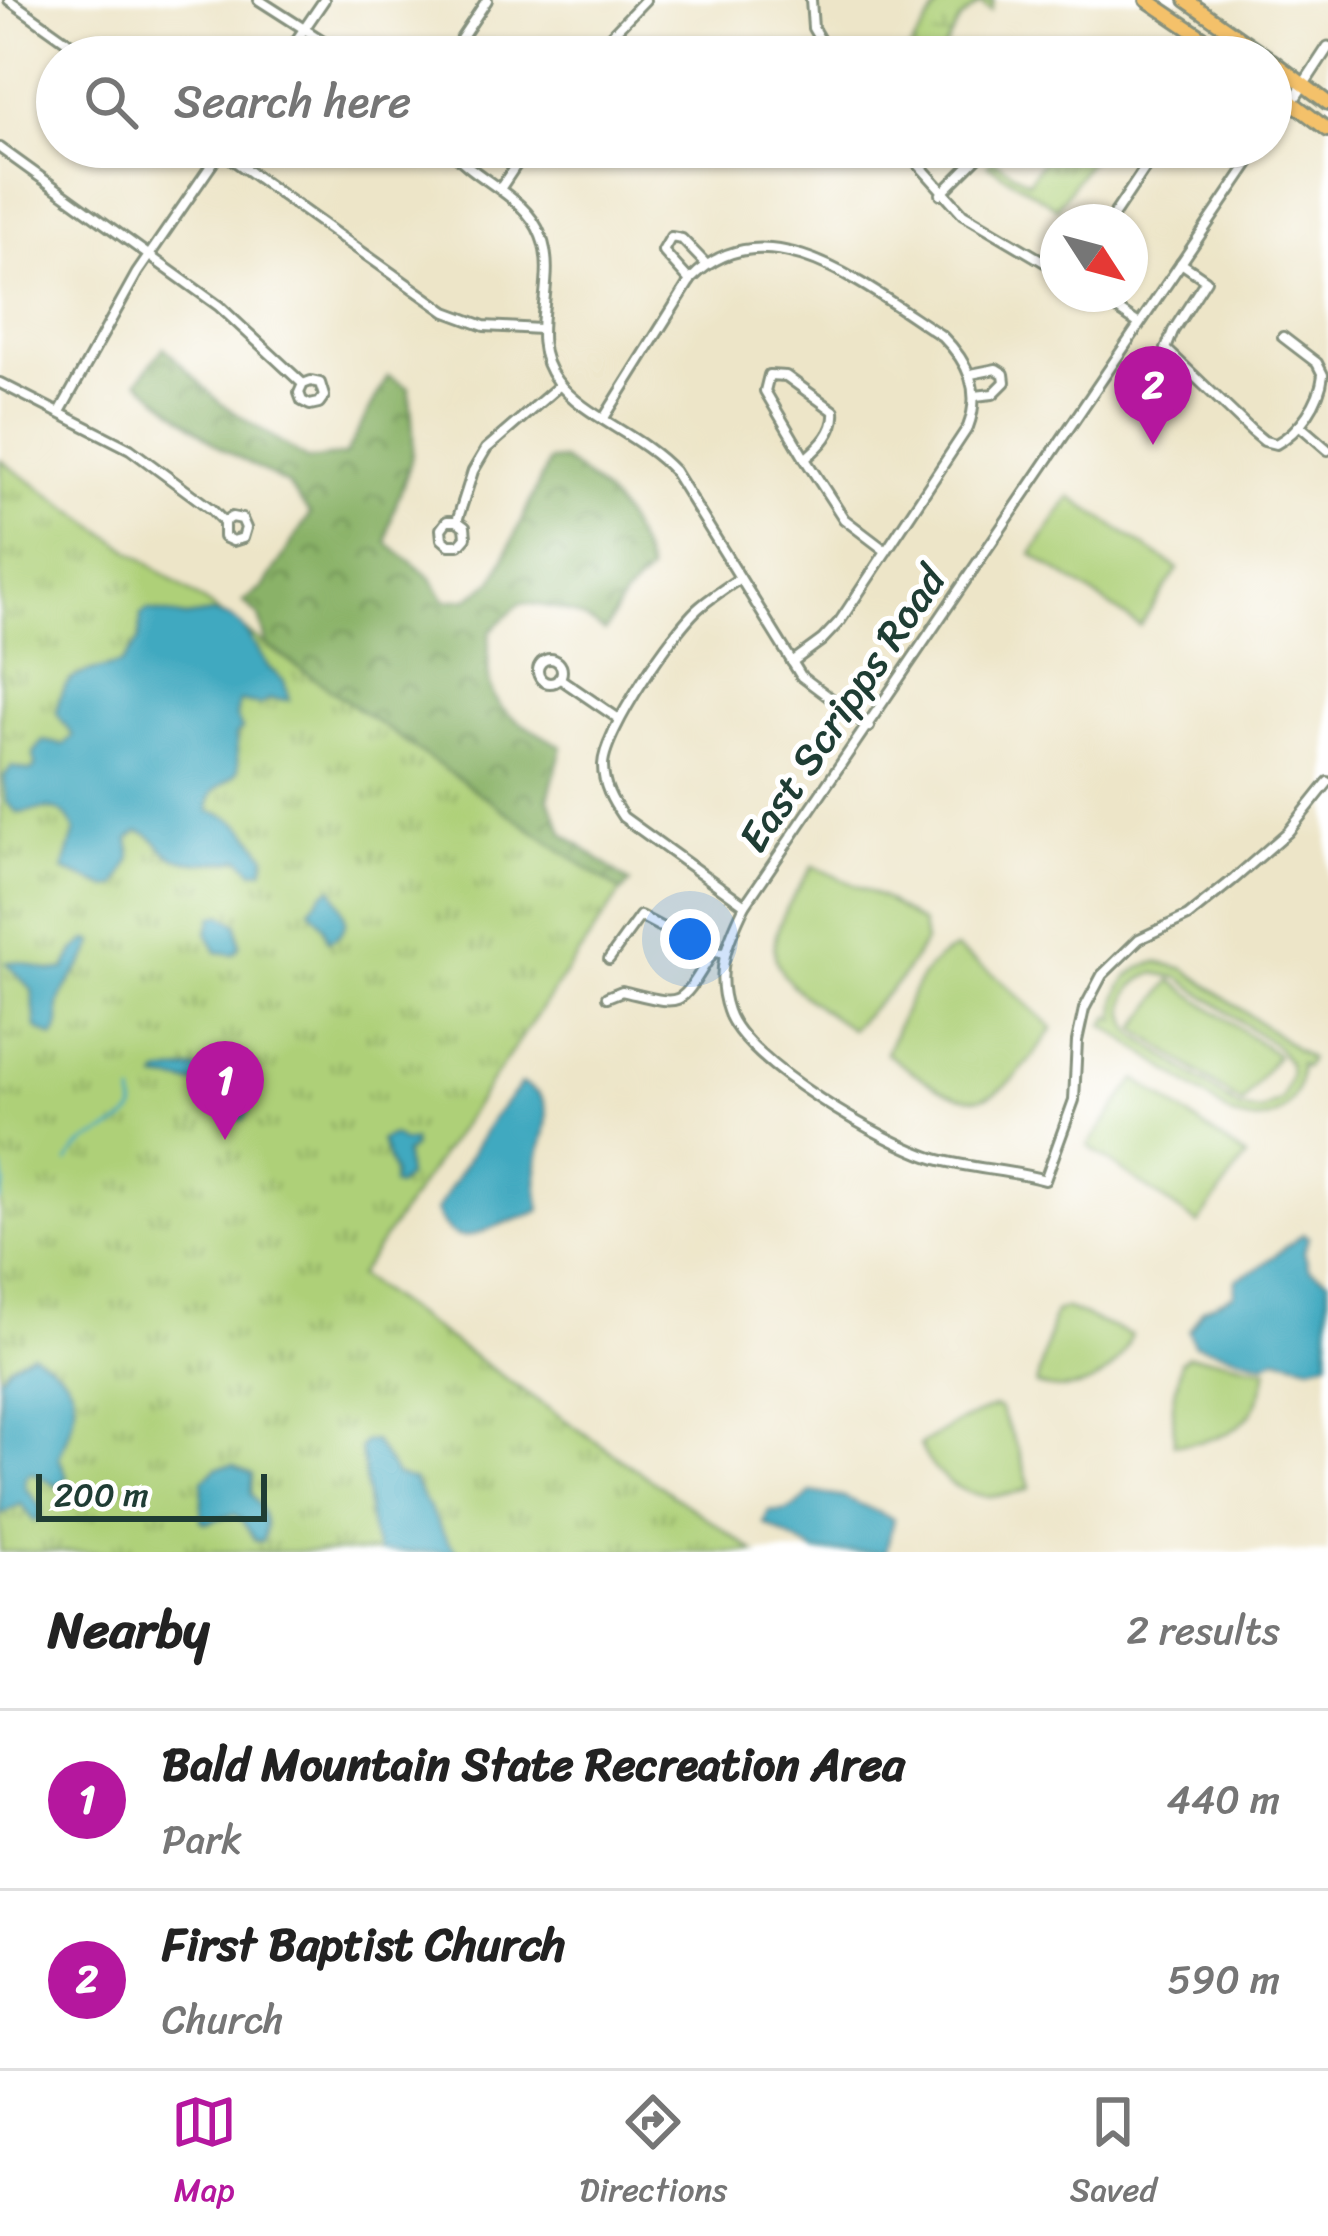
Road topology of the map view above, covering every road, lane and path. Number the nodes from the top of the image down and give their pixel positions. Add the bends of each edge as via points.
1 (9, 0) edge
2 (259, 0) edge
3 (324, 0) edge
4 (487, 0) edge
5 (645, 0) edge
6 (811, 0) edge
7 (1148, 0) edge
8 (1186, 0) edge
9 (305, 28) junction
10 (60, 36) edge
11 (299, 36) edge
12 (317, 36) edge
13 (463, 36) edge
14 (610, 36) edge
15 (817, 36) edge
16 (1200, 36) edge
17 (1238, 36) edge
18 (1328, 47) edge
19 (1292, 75) edge
20 (1303, 83) junction
21 (1292, 102) joint
22 (1328, 103) edge
23 (1328, 130) edge
24 (0, 148) edge
25 (207, 168) edge
26 (248, 168) edge
27 (468, 168) edge
28 (514, 168) edge
29 (920, 168) edge
30 (967, 168) edge
31 (1145, 168) edge
32 (1247, 168) edge
33 (500, 189) junction
34 (941, 194) junction
35 (1121, 204) edge
36 (150, 254) junction
37 (1040, 259) edge
38 (1181, 263) junction
39 (706, 264) junction
40 (690, 281) junction
41 (1121, 312) edge
42 (1139, 324) junction
43 (540, 329) junction
44 (1283, 338) dead end
45 (970, 374) junction
46 (0, 383) edge
47 (303, 384) dead end
48 (560, 385) junction
49 (975, 396) junction
50 (61, 411) junction
51 (604, 418) junction
52 (1299, 425) junction
53 (1328, 450) edge
54 (805, 459) junction
55 (458, 520) dead end
56 (224, 522) dead end
57 (886, 551) junction
58 (740, 578) junction
59 (792, 662) junction
60 (559, 678) dead end
61 (619, 719) junction
62 (868, 727) junction
63 (1328, 782) edge
64 (745, 905) junction
65 (718, 952) junction
66 (609, 959) dead end
67 (607, 997) dead end

1 - 10 street
2 - 9 street
3 - 9 street
4 - 13 street
5 - 14 street
6 - 15 street
7 - 16 main road
8 - 17 main road
9 - 11 street
9 - 12 street
18 - 20 street
19 - 20 main road
20 - 21 street
20 - 22 main road
21 - 23 main road
24 - 36 street
25 - 36 street
26 - 43 street via 458,319
27 - 33 street
28 - 33 street
29 - 34 street
30 - 34 street
31 - 35 street
32 - 38 street, East Scripps Road
33 - 43 street via 541,236
34 - 37 street
36 - 47 street
36 - 50 street
38 - 42 street, East Scripps Road
38 - 52 street via 1206,280 1166,349 1264,441 1276,444
39 - 40 street
39 - 40 street via 671,237 663,251
39 - 45 street via 738,251 815,258 942,336
40 - 51 street
41 - 42 street
42 - 62 street, East Scripps Road
43 - 48 street
44 - 52 street via 1323,374
45 - 49 street
45 - 49 street via 997,368 1005,382
46 - 50 street
48 - 51 street
48 - 55 street via 486,449
49 - 57 street via 960,442
50 - 56 street via 130,449
51 - 58 street via 674,471
52 - 53 street
54 - 54 street via 835,422 834,411 786,376 770,375 765,391
54 - 57 street via 844,519
57 - 59 street via 833,628
58 - 59 street
58 - 61 street via 682,626
59 - 62 street via 812,688
60 - 61 street
61 - 64 street via 603,762 622,817
62 - 64 street, East Scripps Road
63 - 65 street via 1288,832 1234,879 1190,914 1139,939 1102,975 1084,1009 1074,1100 1046,1180 930,1157 854,1122 742,1034 726,1003
64 - 65 street, East Scripps Road
65 - 66 street via 640,916
65 - 67 street, East Scripps Road via 673,1003 628,992

